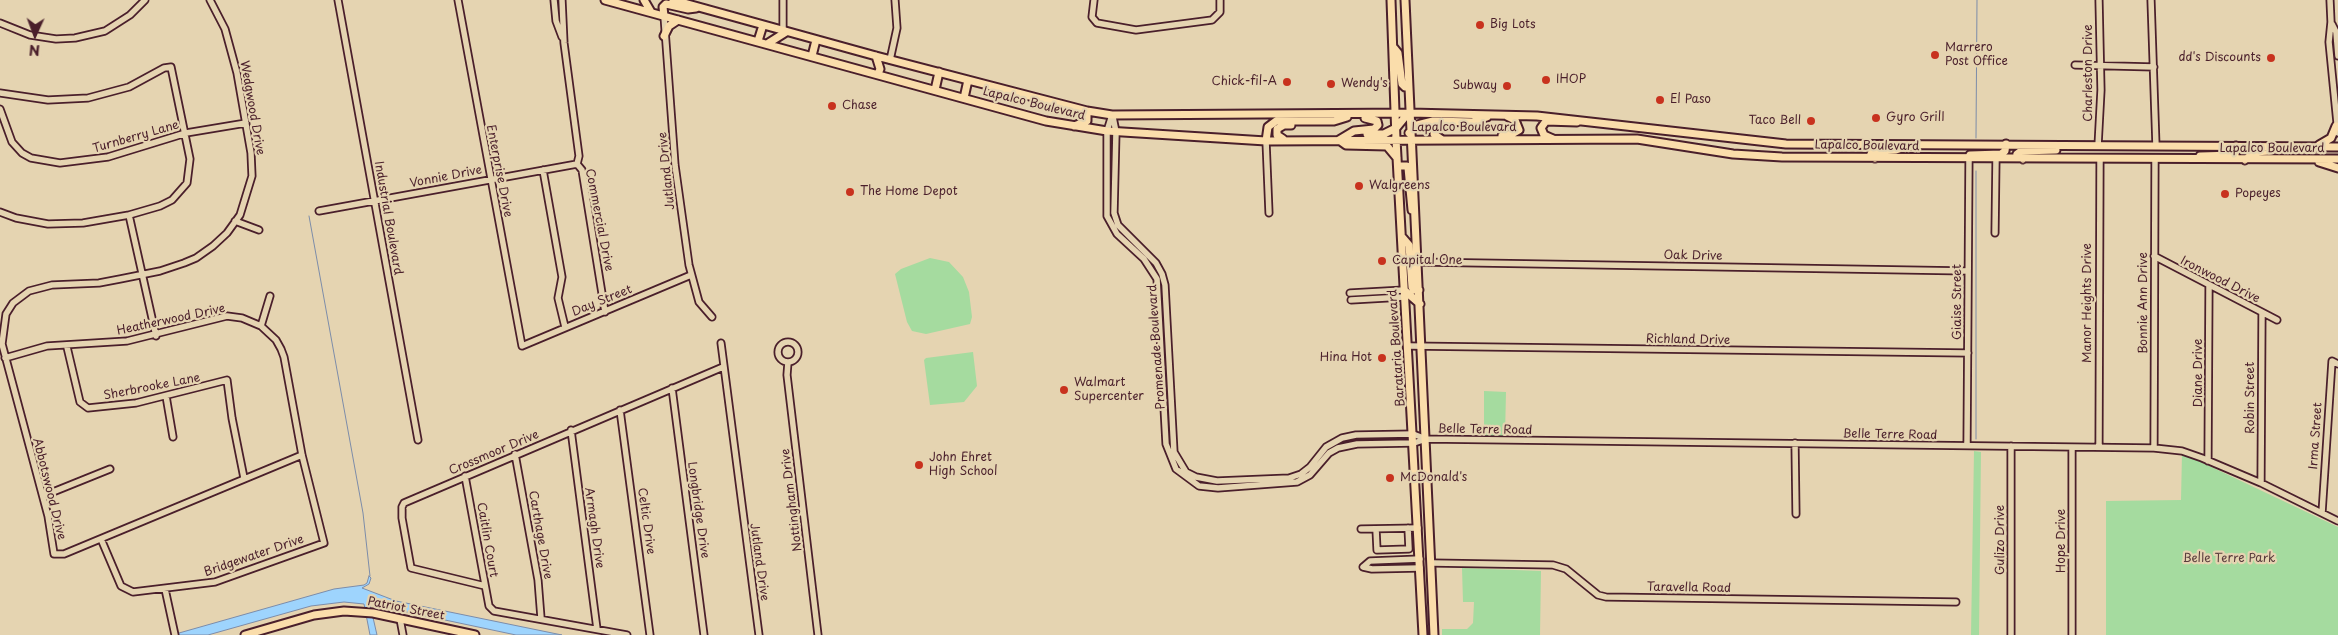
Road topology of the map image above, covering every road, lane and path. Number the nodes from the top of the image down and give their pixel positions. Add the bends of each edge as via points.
1 (146, 0) edge
2 (210, 0) edge
3 (338, 0) edge
4 (458, 0) edge
5 (554, 0) edge
6 (562, 0) edge
7 (606, 0) edge
8 (644, 0) edge
9 (673, 0) edge
10 (783, 0) edge
11 (895, 0) edge
12 (1094, 0) edge
13 (1220, 0) edge
14 (1391, 0) edge
15 (1400, 0) edge
16 (2099, 0) edge
17 (2151, 0) edge
18 (2330, 0) edge
19 (1405, 3) edge
20 (698, 7) junction
21 (651, 12) junction
22 (664, 16) junction
23 (678, 20) junction
24 (2331, 22) junction
25 (0, 23) edge
26 (762, 25) junction
27 (784, 31) junction
28 (664, 36) junction
29 (816, 40) junction
30 (758, 41) junction
31 (564, 44) junction
32 (767, 44) junction
33 (1393, 48) junction
34 (812, 56) junction
35 (876, 56) junction
36 (2338, 56) edge
37 (890, 60) junction
38 (2075, 66) dead end
39 (2100, 66) junction
40 (2154, 67) junction
41 (939, 72) junction
42 (878, 74) junction
43 (968, 80) junction
44 (1409, 87) junction
45 (935, 90) junction
46 (0, 94) edge
47 (964, 98) junction
48 (0, 109) edge
49 (1087, 111) junction
50 (1410, 112) junction
51 (1396, 114) junction
52 (1494, 114) junction
53 (1112, 115) junction
54 (1354, 115) junction
55 (1505, 115) junction
56 (1592, 120) junction
57 (1316, 121) junction
58 (1451, 121) junction
59 (246, 123) junction
60 (1072, 126) junction
61 (1396, 128) junction
62 (2337, 129) edge
63 (1107, 131) junction
64 (1411, 131) junction
65 (1116, 132) junction
66 (186, 133) junction
67 (1349, 134) junction
68 (1399, 139) junction
69 (1412, 139) junction
70 (1441, 139) junction
71 (1472, 139) junction
72 (1266, 140) junction
73 (1285, 140) junction
74 (1339, 140) junction
75 (1557, 140) junction
76 (1918, 144) junction
77 (2006, 144) junction
78 (2066, 146) junction
79 (2098, 146) junction
80 (2156, 146) junction
81 (2236, 146) junction
82 (2338, 146) edge
83 (2287, 147) junction
84 (2308, 147) junction
85 (1875, 158) junction
86 (1969, 158) junction
87 (1950, 159) junction
88 (1996, 159) junction
89 (2023, 159) junction
90 (2100, 159) junction
91 (2155, 159) junction
92 (2338, 159) edge
93 (2193, 160) junction
94 (2245, 160) junction
95 (2314, 160) junction
96 (1398, 163) junction
97 (577, 164) junction
98 (2338, 168) edge
99 (543, 170) junction
100 (490, 179) junction
101 (375, 201) junction
102 (319, 211) dead end
103 (0, 212) edge
104 (1269, 213) dead end
105 (129, 215) junction
106 (1415, 217) junction
107 (235, 221) junction
108 (259, 230) dead end
109 (1995, 233) dead end
110 (1403, 238) junction
111 (2154, 256) junction
112 (1418, 262) junction
113 (1968, 271) junction
114 (142, 275) junction
115 (690, 275) junction
116 (2209, 286) junction
117 (1419, 290) junction
118 (1350, 293) dead end
119 (1404, 294) junction
120 (270, 296) dead end
121 (1351, 300) dead end
122 (1420, 304) junction
123 (605, 312) junction
124 (2262, 313) junction
125 (712, 317) dead end
126 (2277, 320) dead end
127 (261, 326) junction
128 (564, 328) junction
129 (156, 336) junction
130 (721, 343) dead end
131 (522, 346) joint
132 (1409, 346) junction
133 (1422, 346) junction
134 (67, 347) junction
135 (1968, 353) junction
136 (5, 358) junction
137 (788, 362) dead end
138 (2335, 362) edge
139 (723, 367) junction
140 (672, 388) junction
141 (166, 396) junction
142 (620, 410) junction
143 (571, 430) junction
144 (1414, 434) junction
145 (173, 437) dead end
146 (1426, 439) junction
147 (418, 440) dead end
148 (1414, 444) junction
149 (1794, 444) junction
150 (1967, 445) junction
151 (2011, 446) junction
152 (2072, 447) junction
153 (2099, 447) junction
154 (2154, 448) junction
155 (515, 454) junction
156 (302, 456) junction
157 (2208, 461) junction
158 (110, 469) dead end
159 (465, 476) junction
160 (244, 478) junction
161 (2260, 483) junction
162 (43, 496) junction
163 (2322, 513) junction
164 (1796, 514) dead end
165 (2338, 522) edge
166 (1408, 528) junction
167 (1418, 528) junction
168 (1361, 529) dead end
169 (1376, 529) junction
170 (101, 540) junction
171 (324, 543) joint
172 (1419, 548) junction
173 (1420, 559) junction
174 (1432, 563) junction
175 (1420, 568) junction
176 (1433, 576) junction
177 (485, 586) junction
178 (165, 589) junction
179 (1956, 602) dead end
180 (542, 618) junction
181 (400, 619) junction
182 (597, 629) junction
183 (174, 633) edge
184 (245, 635) edge
185 (403, 635) edge
186 (475, 635) edge
187 (627, 635) edge
188 (650, 635) edge
189 (704, 635) edge
190 (758, 635) edge
191 (818, 635) edge
192 (1423, 635) edge
193 (1434, 635) edge
194 (2011, 635) edge
195 (2072, 635) edge

1 - 25 street via 105,31 75,38 30,35
2 - 59 street, Wedgwood Drive via 224,29 237,73
3 - 101 street, Industrial Boulevard
4 - 100 street, Enterprise Drive
5 - 31 street, Commercial Drive via 556,21
6 - 31 street, Commercial Drive
7 - 21 main road, Lapalco Boulevard
8 - 21 main road
9 - 20 main road, Lapalco Boulevard
10 - 27 street
11 - 37 street via 897,28
12 - 13 street via 1092,17 1101,25 1136,30 1212,20 1218,16
14 - 33 main road, Barataria Boulevard
15 - 19 main road
16 - 39 street, Charleston Drive
17 - 40 street
18 - 24 street
19 - 44 main road, Barataria Boulevard
20 - 22 main road via 688,10 666,4
20 - 26 main road, Lapalco Boulevard
21 - 22 main road, Lapalco Boulevard
22 - 23 main road, Lapalco Boulevard
22 - 28 street, Jutland Drive
23 - 28 main road via 669,26
23 - 30 main road, Lapalco Boulevard
24 - 36 street via 2336,32
24 - 62 street via 2329,42
26 - 27 main road, Lapalco Boulevard
26 - 30 main road
27 - 29 main road, Lapalco Boulevard
27 - 32 main road
28 - 115 street, Jutland Drive via 675,165
29 - 34 main road
29 - 35 main road, Lapalco Boulevard
30 - 32 main road, Lapalco Boulevard
31 - 97 street, Commercial Drive via 579,156
32 - 34 main road, Lapalco Boulevard
33 - 44 main road via 1398,53 1402,84
33 - 51 main road, Barataria Boulevard
34 - 42 main road, Lapalco Boulevard
35 - 37 main road, Lapalco Boulevard
35 - 42 main road via 880,69
37 - 41 main road, Lapalco Boulevard
38 - 39 street
39 - 40 street
39 - 79 street, Charleston Drive
40 - 80 street
41 - 43 main road, Lapalco Boulevard
41 - 45 main road
42 - 45 main road, Lapalco Boulevard
43 - 47 main road
43 - 49 main road, Lapalco Boulevard
44 - 50 main road, Barataria Boulevard
45 - 47 main road, Lapalco Boulevard
46 - 66 street via 48,100 88,98 129,87 169,67 173,69
47 - 60 main road, Lapalco Boulevard
48 - 66 street, Turnberry Lane via 12,142 22,153 43,161 60,163 108,157
49 - 53 main road, Lapalco Boulevard
49 - 60 main road via 1087,121
50 - 51 main road, Lapalco Boulevard
50 - 52 main road, Lapalco Boulevard
50 - 61 main road
50 - 64 main road, Barataria Boulevard
51 - 54 main road, Lapalco Boulevard
51 - 61 main road, Barataria Boulevard
52 - 55 main road, Lapalco Boulevard
52 - 58 main road via 1472,122
53 - 54 main road, Lapalco Boulevard
53 - 63 street, Promenade Boulevard
53 - 65 street, Promenade Boulevard
54 - 57 main road via 1334,121
54 - 67 main road via 1373,119 1378,125 1374,129
55 - 56 main road, Lapalco Boulevard
55 - 71 main road via 1518,123 1519,130
56 - 75 main road via 1542,124 1544,135
56 - 76 main road, Lapalco Boulevard via 1786,144
57 - 72 main road via 1276,121 1268,127
57 - 73 main road via 1278,126 1277,135
58 - 64 main road via 1425,123
58 - 70 main road via 1435,130 1436,137
59 - 66 street, Turnberry Lane
59 - 107 street, Wedgwood Drive via 252,176 240,215
60 - 63 main road, Lapalco Boulevard
61 - 67 main road via 1384,134
61 - 68 main road, Barataria Boulevard
62 - 84 main road via 2328,141
63 - 65 main road, Lapalco Boulevard
63 - 148 street, Promenade Boulevard via 1107,216 1117,234 1144,259 1157,279 1166,444 1172,463 1183,477 1208,488 1286,484 1310,475 1329,453 1338,448 1357,444
64 - 68 main road
64 - 69 main road, Barataria Boulevard
65 - 72 main road, Lapalco Boulevard
65 - 144 street, Promenade Boulevard via 1114,213 1118,225 1156,262 1162,274 1174,452 1186,472 1196,478 1217,481 1289,478 1305,471 1326,447 1342,438
66 - 105 street via 190,171 181,191 160,206
67 - 74 main road
68 - 69 main road, Lapalco Boulevard
68 - 74 main road, Lapalco Boulevard
68 - 96 main road, Barataria Boulevard
69 - 70 main road, Lapalco Boulevard
69 - 106 main road, Barataria Boulevard
70 - 71 main road, Lapalco Boulevard
71 - 75 main road, Lapalco Boulevard
72 - 73 main road, Lapalco Boulevard
72 - 104 street
73 - 74 main road, Lapalco Boulevard
74 - 96 main road via 1346,145 1387,146
75 - 85 main road, Lapalco Boulevard via 1636,139 1746,155
76 - 77 main road, Lapalco Boulevard
76 - 85 main road via 1896,150 1874,150 1871,154
77 - 78 main road, Lapalco Boulevard
77 - 87 main road via 2002,154
78 - 79 main road, Lapalco Boulevard
78 - 89 main road via 2052,151 2018,152
79 - 80 main road, Lapalco Boulevard
80 - 81 main road, Lapalco Boulevard
81 - 83 main road, Lapalco Boulevard
81 - 93 main road via 2235,154 2209,155
82 - 84 main road, Lapalco Boulevard
83 - 84 main road, Lapalco Boulevard
83 - 94 main road via 2254,152
85 - 87 main road, Lapalco Boulevard
86 - 87 main road, Lapalco Boulevard
86 - 88 main road, Lapalco Boulevard
86 - 113 street, Giaise Street
88 - 89 main road, Lapalco Boulevard
88 - 109 street
89 - 90 main road, Lapalco Boulevard
90 - 91 main road, Lapalco Boulevard
90 - 153 street, Manor Heights Drive
91 - 93 main road, Lapalco Boulevard
91 - 111 street, Bonnie Ann Drive
92 - 95 main road, Lapalco Boulevard
93 - 94 main road, Lapalco Boulevard
94 - 95 main road, Lapalco Boulevard
95 - 98 main road
96 - 106 main road via 1408,168 1410,208
96 - 110 main road, Barataria Boulevard
97 - 99 street, Vonnie Drive
97 - 123 street, Commercial Drive via 582,170
99 - 100 street, Vonnie Drive
99 - 128 street via 562,277 558,298
100 - 101 street, Vonnie Drive
100 - 131 street, Enterprise Drive
101 - 102 street, Vonnie Drive
101 - 147 street, Industrial Boulevard
103 - 105 street via 48,224
105 - 114 street
106 - 112 main road, Barataria Boulevard
107 - 108 street
107 - 114 street, Wedgwood Drive via 213,246 196,258
110 - 117 main road via 1410,245 1412,287
110 - 119 main road, Barataria Boulevard
111 - 116 street, Ironwood Drive
111 - 154 street, Bonnie Ann Drive
112 - 113 street, Oak Drive
112 - 117 main road, Barataria Boulevard
113 - 135 street, Giaise Street
114 - 129 street
114 - 136 street, Abbotswood Drive via 98,283 52,285 29,291 13,303 6,314 2,336
115 - 123 street, Day Street
115 - 125 street, Jutland Drive via 699,302
116 - 124 street, Ironwood Drive
116 - 157 street, Diane Drive
117 - 122 main road, Barataria Boulevard
118 - 119 street
119 - 121 street
119 - 122 main road
119 - 132 main road, Barataria Boulevard
120 - 127 street
122 - 133 main road, Barataria Boulevard
123 - 128 street, Day Street
124 - 126 street, Ironwood Drive
124 - 161 street, Robin Street
127 - 129 street, Heatherwood Drive via 227,316
127 - 156 street, Heatherwood Drive via 276,340 284,357
128 - 131 street, Day Street
129 - 134 street, Heatherwood Drive
130 - 139 street, Jutland Drive
132 - 133 street, Richland Drive
132 - 144 main road, Barataria Boulevard
133 - 135 street, Richland Drive
133 - 146 main road, Barataria Boulevard
134 - 136 street, Heatherwood Drive via 47,346
134 - 141 street, Sherbrooke Lane via 83,406 115,406
135 - 150 street, Giaise Street
136 - 162 street, Abbotswood Drive
137 - 191 street, Nottingham Drive
138 - 163 street, Irma Street
139 - 140 street, Crossmoor Drive
139 - 190 street, Jutland Drive
140 - 142 street, Crossmoor Drive
140 - 189 street, Longbridge Drive
141 - 145 street
141 - 160 street, Sherbrooke Lane via 227,380
142 - 143 street, Crossmoor Drive
142 - 188 street, Celtic Drive
143 - 155 street, Crossmoor Drive
143 - 182 street, Armagh Drive
144 - 146 street
144 - 148 main road, Barataria Boulevard
146 - 148 street
146 - 149 street, Belle Terre Road
146 - 174 main road, Barataria Boulevard
148 - 167 main road, Barataria Boulevard
149 - 150 street, Belle Terre Road
149 - 164 street
150 - 151 street, Belle Terre Road
151 - 152 street, Belle Terre Road
151 - 194 street, Gulizo Drive
152 - 153 street, Belle Terre Road
152 - 195 street, Hope Drive
153 - 154 street, Belle Terre Road
154 - 157 street, Belle Terre Road via 2182,451
155 - 159 street, Crossmoor Drive
155 - 180 street, Carthage Drive
156 - 160 street, Abbotswood Drive
156 - 171 street, Heatherwood Drive
157 - 161 street, Belle Terre Road
158 - 162 street
159 - 177 street, Caitlin Court
159 - 177 street, Crossmoor Drive via 407,500 403,505 409,562 414,570
160 - 170 street, Abbotswood Drive
161 - 163 street, Belle Terre Road
162 - 170 street, Abbotswood Drive via 54,554 64,554
163 - 165 street, Belle Terre Road
166 - 167 street
166 - 169 street
166 - 169 street via 1408,549 1377,550
167 - 172 main road, Barataria Boulevard
168 - 169 street
170 - 178 street, Bridgewater Drive via 121,586 133,592
171 - 178 street, Bridgewater Drive via 215,582
172 - 173 main road, Barataria Boulevard
172 - 174 main road
173 - 175 main road, Barataria Boulevard
173 - 175 street via 1370,561 1363,566 1372,569
173 - 176 main road
174 - 176 main road, Barataria Boulevard
174 - 179 street, Taravella Road via 1553,565 1566,569 1598,595 1606,597
175 - 192 main road, Barataria Boulevard
176 - 193 main road, Barataria Boulevard
177 - 180 street, Caitlin Court via 489,606 494,611
178 - 183 street
180 - 182 street
181 - 184 main road, Patriot Street via 344,610 314,614
181 - 185 street
181 - 186 main road, Patriot Street
182 - 187 street

